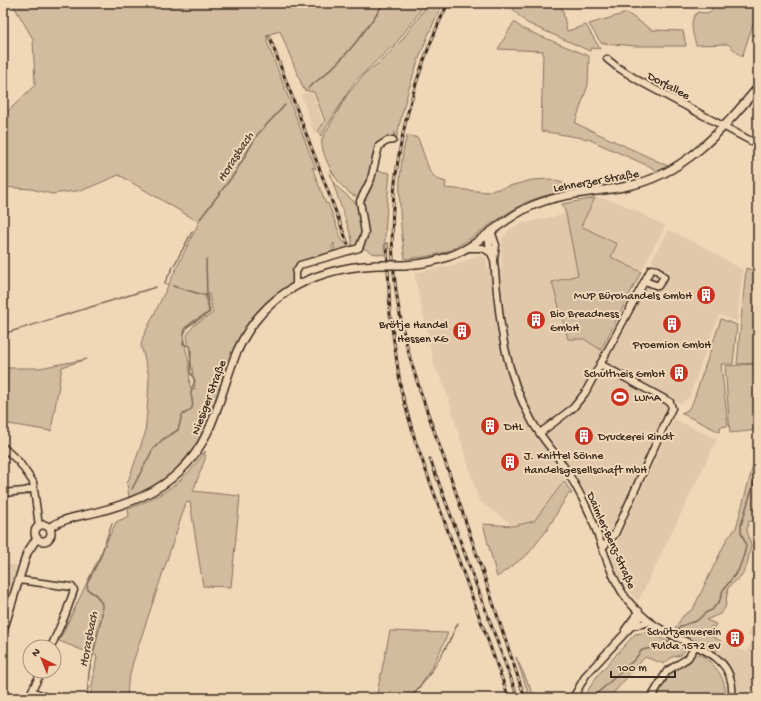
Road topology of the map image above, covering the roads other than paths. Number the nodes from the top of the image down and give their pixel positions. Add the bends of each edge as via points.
1 (607, 59) dead end
2 (758, 86) edge
3 (723, 126) junction
4 (393, 140) dead end
5 (751, 142) dead end
6 (489, 233) junction
7 (467, 248) junction
8 (491, 253) junction
9 (494, 260) junction
10 (404, 264) joint
11 (645, 281) dead end
12 (296, 285) junction
13 (600, 364) junction
14 (540, 433) junction
15 (3, 447) edge
16 (34, 488) junction
17 (3, 493) edge
18 (39, 526) junction
19 (49, 528) junction
20 (38, 538) junction
21 (603, 547) junction
22 (19, 580) junction
23 (758, 610) edge
24 (640, 613) junction
25 (758, 619) edge
26 (650, 622) junction
27 (632, 626) junction
28 (3, 631) edge
29 (623, 633) junction
30 (55, 639) edge
31 (696, 645) junction
32 (38, 679) edge
33 (32, 691) junction
34 (28, 698) edge
35 (48, 698) edge
36 (573, 698) edge
37 (651, 698) edge
38 (732, 698) edge

1 - 3 street, Dorfallee via 641,82
2 - 3 main road, Lehnerzer Straße
3 - 5 street
3 - 6 main road, Lehnerzer Straße via 690,158 660,176 639,184 550,199 518,212
4 - 12 street via 387,140 379,146 371,180 360,201 365,233 362,244 359,248 300,265 296,272
6 - 7 main road, Lehnerzer Straße
6 - 8 street, Daimler-Benz-Straße
6 - 9 street, Daimler-Benz-Straße via 496,245
7 - 8 street via 483,248
7 - 10 main road, Lehnerzer Straße via 431,261
8 - 9 street, Daimler-Benz-Straße
9 - 14 street, Daimler-Benz-Straße via 504,350 521,398
10 - 12 main road, Niesiger Straße, bridge via 337,269
11 - 13 street
12 - 19 main road, Niesiger Straße via 269,305 247,333 234,360 207,435 180,472 167,483 142,497 65,520
13 - 14 street via 578,403
13 - 21 street via 670,402 672,408 615,534
14 - 21 street, Daimler-Benz-Straße via 572,479
15 - 16 street via 26,471
16 - 17 street
16 - 18 street
18 - 19 main road
18 - 20 main road via 35,532
19 - 20 main road, Niesiger Straße via 48,538
20 - 22 main road, Niesiger Straße via 27,553
21 - 24 street, Daimler-Benz-Straße via 619,586
22 - 28 main road, Niesiger Straße
22 - 30 street via 72,587 74,590
23 - 25 street
24 - 26 street, Daimler-Benz-Straße
24 - 27 street
24 - 29 street via 630,620
26 - 27 street
26 - 31 street, Daimler-Benz-Straße
27 - 29 street
29 - 36 street via 586,675
31 - 37 street via 688,658 667,671
31 - 38 street, Daimler-Benz-Straße via 713,654 725,668 732,686
32 - 33 street
33 - 34 street
33 - 35 street

